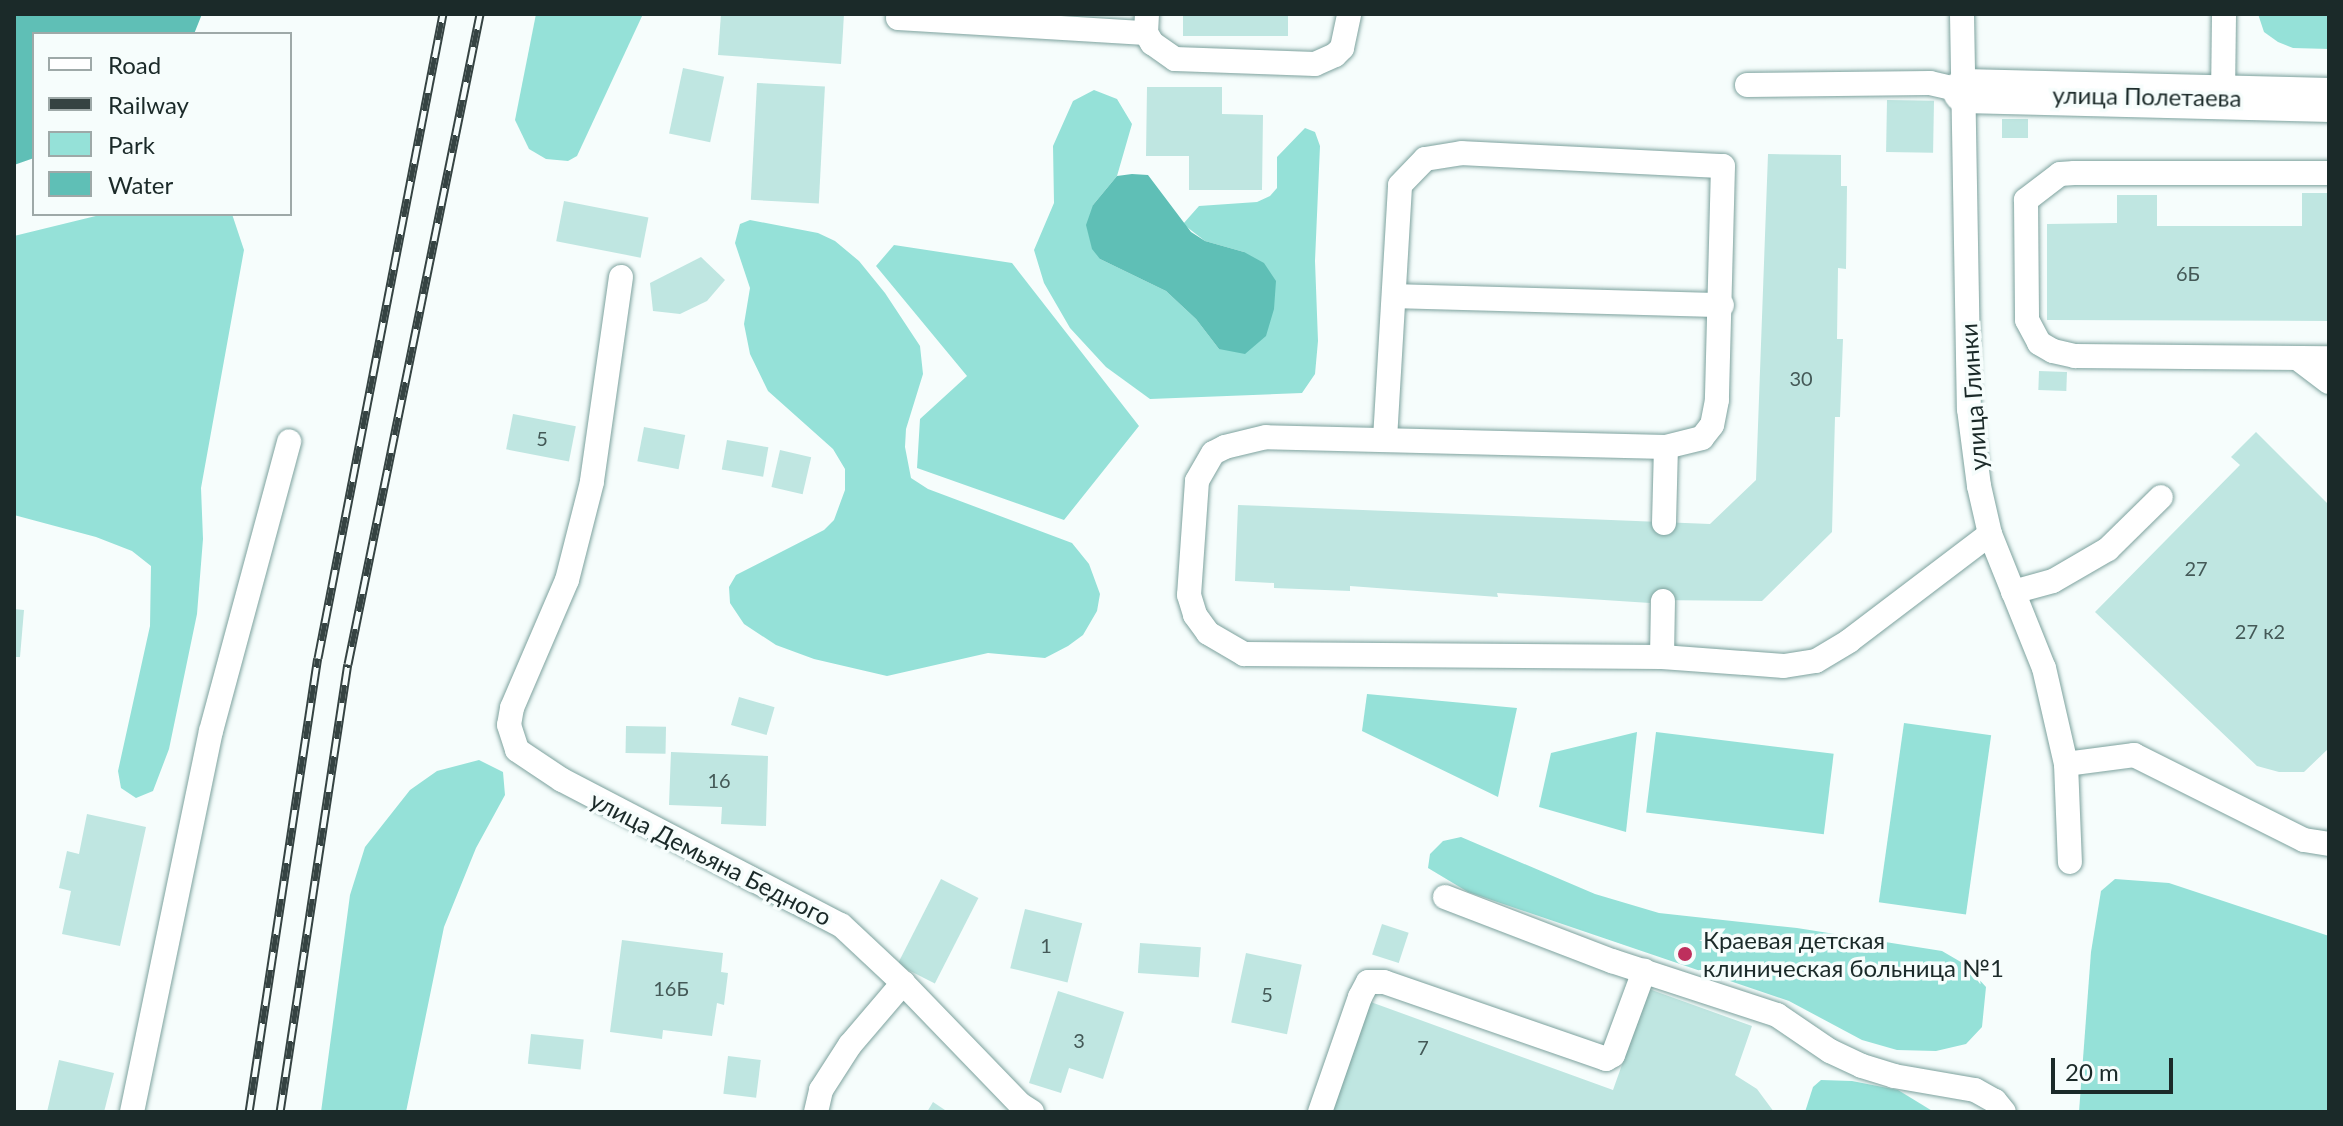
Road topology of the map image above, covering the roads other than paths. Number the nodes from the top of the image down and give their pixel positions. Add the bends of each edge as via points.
1 (1349, 14) edge
2 (1962, 14) edge
3 (2224, 14) edge
4 (898, 18) dead end
5 (1146, 24) edge
6 (1747, 85) dead end
7 (1965, 91) junction
8 (2223, 97) junction
9 (2329, 100) edge
10 (2329, 173) edge
11 (621, 277) dead end
12 (1394, 296) junction
13 (1722, 305) junction
14 (2297, 358) junction
15 (2329, 358) edge
16 (2329, 382) edge
17 (1385, 439) junction
18 (289, 441) dead end
19 (1666, 447) junction
20 (2161, 497) dead end
21 (1664, 523) dead end
22 (1990, 534) junction
23 (2013, 592) junction
24 (1663, 601) dead end
25 (1662, 657) junction
26 (2066, 764) junction
27 (2329, 844) edge
28 (2070, 862) dead end
29 (1445, 897) dead end
30 (1644, 971) junction
31 (903, 983) junction
32 (132, 1112) edge
33 (816, 1112) edge
34 (1032, 1112) edge
35 (1320, 1112) edge
36 (2004, 1112) edge

1 - 5 lane via 1342,48 1315,64 1175,59 1152,43
2 - 7 lane, улица Глинки
3 - 8 lane
4 - 5 lane
6 - 7 lane via 1930,83
7 - 8 street, улица Полетаева
7 - 22 lane, улица Глинки via 1969,409
8 - 9 street, улица Полетаева
10 - 14 lane via 2060,174 2026,200 2027,320 2039,343 2075,356
11 - 31 lane, улица Демьяна Бедного via 592,482 567,580 512,708 509,725 517,750 562,780 826,915
12 - 13 lane
12 - 13 lane via 1400,185 1425,159 1462,153 1723,166
12 - 17 lane
13 - 19 lane via 1712,425 1702,438
14 - 15 lane
14 - 16 lane
17 - 19 lane
17 - 25 lane via 1266,437 1213,453 1197,481 1189,595 1208,633 1244,654
18 - 32 lane via 211,731
19 - 21 lane
20 - 23 lane via 2108,549 2053,581
22 - 23 lane, улица Глинки
22 - 25 lane via 1816,661 1784,666
23 - 26 lane, улица Глинки via 2044,668
24 - 25 lane
26 - 27 lane via 2134,755 2304,840
26 - 28 lane, улица Глинки
29 - 30 lane
30 - 35 lane via 1613,1055 1606,1059 1384,982 1368,982
30 - 36 lane via 1777,1015 1862,1066 1975,1090
31 - 33 lane via 850,1045 821,1090
31 - 34 lane, улица Демьяна Бедного

